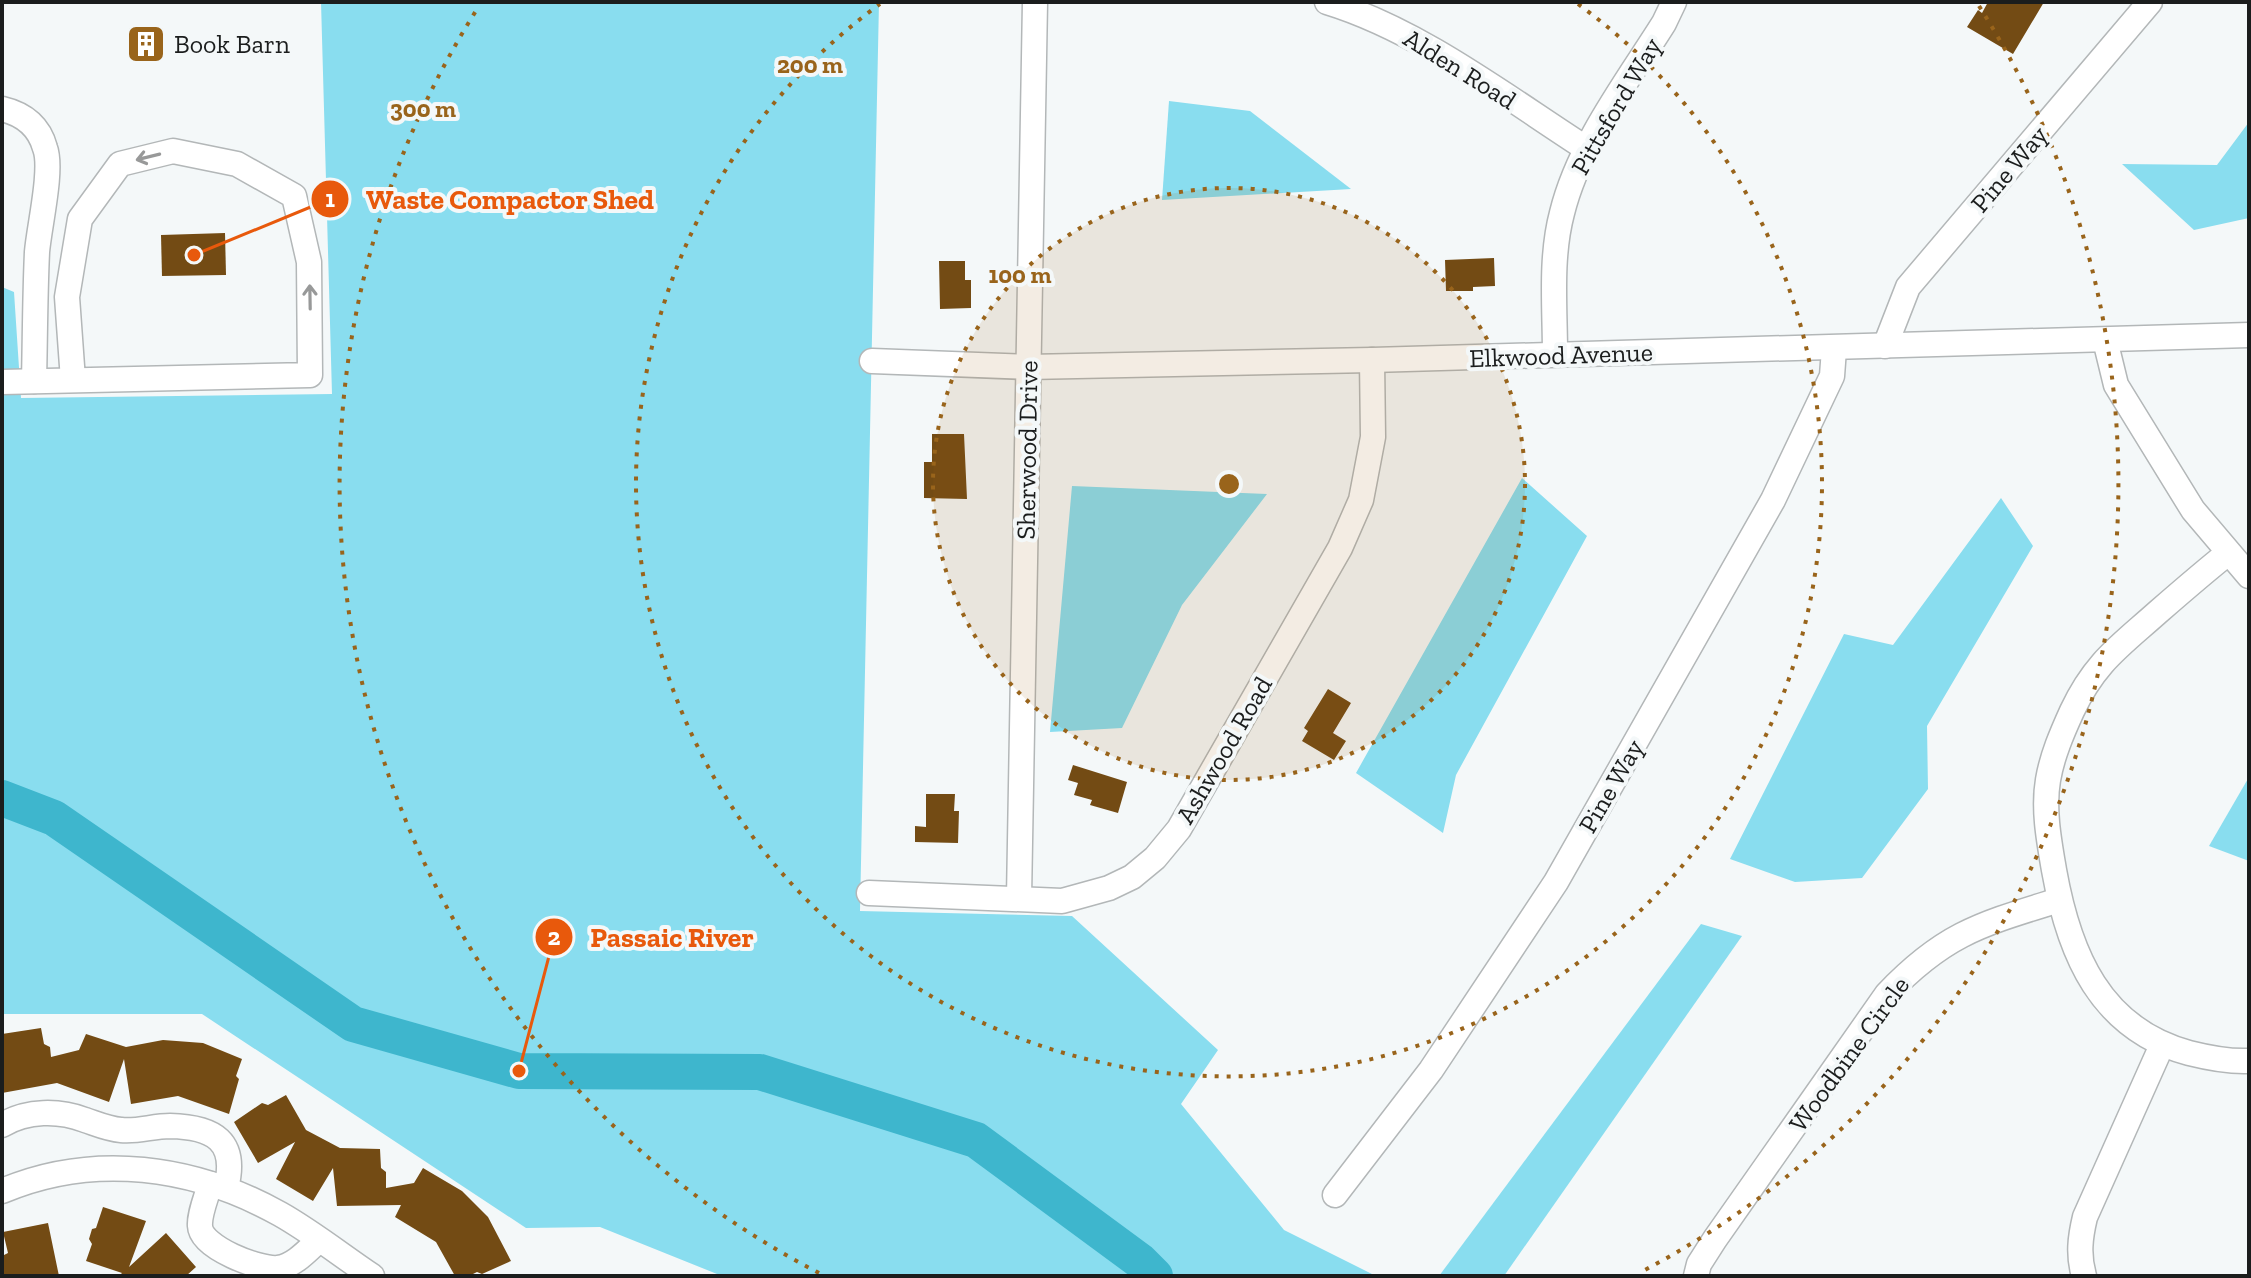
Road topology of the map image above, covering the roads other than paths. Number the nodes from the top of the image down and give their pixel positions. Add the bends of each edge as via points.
1 (1035, 2) edge
2 (1327, 2) edge
3 (1674, 2) edge
4 (2150, 2) edge
5 (2, 109) edge
6 (1587, 149) junction
7 (2249, 335) edge
8 (2105, 340) junction
9 (1885, 346) junction
10 (1834, 349) junction
11 (1555, 354) junction
12 (1372, 360) junction
13 (872, 361) dead end
14 (1028, 367) junction
15 (73, 380) junction
16 (34, 381) junction
17 (2, 382) edge
18 (2228, 553) junction
19 (2249, 576) edge
20 (869, 893) dead end
21 (1019, 898) junction
22 (2059, 900) junction
23 (2162, 1045) junction
24 (2249, 1061) edge
25 (2, 1125) edge
26 (218, 1186) junction
27 (2, 1191) edge
28 (1335, 1195) dead end
29 (319, 1240) junction
30 (372, 1276) edge
31 (1696, 1276) edge
32 (2084, 1276) edge

1 - 14 street, Sherwood Drive
2 - 6 street, Alden Road via 1412,37
3 - 6 street, Pittsford Way
4 - 9 street, Pine Way via 1908,287
5 - 16 street via 19,113 38,131 47,151 37,248
6 - 11 street, Pittsford Way via 1562,212 1557,240
7 - 8 street, Elkwood Avenue
8 - 9 street, Elkwood Avenue
8 - 18 street via 2116,385 2193,510
9 - 10 street, Elkwood Avenue
10 - 11 street, Elkwood Avenue
10 - 28 street, Pine Way via 1832,376 1773,500 1556,882 1431,1070
11 - 12 street, Elkwood Avenue
12 - 14 street, Elkwood Avenue
12 - 21 street, Ashwood Road via 1373,437 1361,500 1340,548 1179,829 1155,858 1109,888 1062,901
13 - 14 street, Elkwood Avenue
14 - 21 street, Sherwood Drive
15 -> 15 street via 310,375 309,262 294,196 237,164 173,151 120,164 80,219 67,297
15 - 16 street
16 - 17 street
18 - 19 street
18 - 22 street via 2115,648 2073,710 2047,781 2049,846
20 - 21 street, Ashwood Road
22 - 23 street via 2082,964 2099,991 2119,1015
22 - 31 street, Woodbine Circle via 1957,936 1915,965 1887,994 1715,1239
23 - 24 street via 2207,1058
23 - 32 street via 2085,1217 2080,1238
25 - 26 street via 23,1116 60,1113 119,1130 203,1130 224,1144 229,1155 231,1166
26 - 27 street via 148,1170 86,1168 30,1179
26 - 29 street via 283,1216
26 - 29 street via 199,1225 217,1249 278,1268
29 - 30 street

